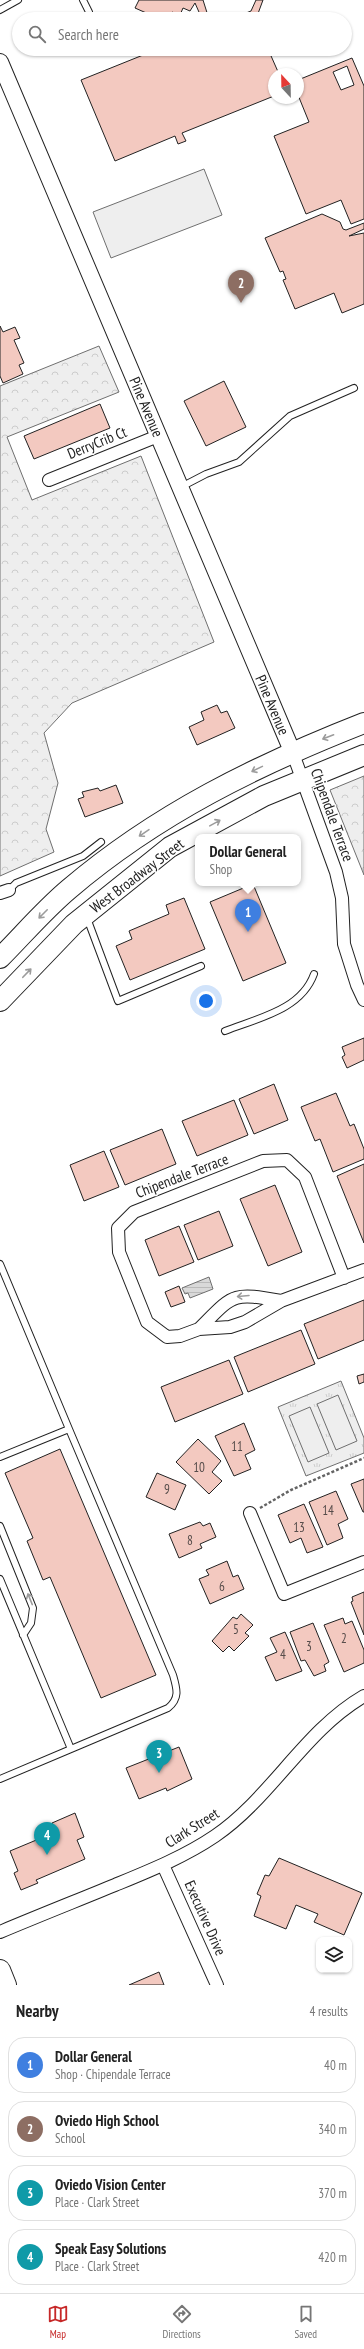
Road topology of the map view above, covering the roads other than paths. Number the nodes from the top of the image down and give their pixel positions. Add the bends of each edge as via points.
1 (18, 0) edge
2 (83, 0) edge
3 (0, 10) edge
4 (88, 12) dead end
5 (0, 62) edge
6 (354, 388) dead end
7 (158, 436) junction
8 (49, 480) dead end
9 (180, 488) junction
10 (364, 723) edge
11 (292, 751) junction
12 (364, 756) edge
13 (302, 780) junction
14 (101, 842) dead end
15 (4, 891) edge
16 (86, 915) junction
17 (0, 958) edge
18 (351, 962) junction
19 (201, 966) dead end
20 (314, 974) dead end
21 (364, 977) edge
22 (364, 1000) edge
23 (0, 1001) edge
24 (225, 1031) dead end
25 (0, 1264) edge
26 (364, 1270) edge
27 (344, 1278) junction
28 (281, 1301) junction
29 (199, 1329) junction
30 (69, 1429) junction
31 (0, 1457) edge
32 (250, 1513) road end
33 (0, 1526) edge
34 (364, 1562) edge
35 (0, 1579) edge
36 (23, 1635) junction
37 (364, 1696) edge
38 (71, 1749) junction
39 (0, 1779) edge
40 (163, 1865) junction
41 (0, 1932) edge
42 (0, 1970) edge
43 (6, 1985) edge
44 (217, 1985) edge

1 - 3 lane
2 - 4 lane
5 - 7 street, Pine Avenue
6 - 9 lane via 290,416 239,462 206,474
7 - 8 street, DerryCrib Ct
7 - 9 street, Pine Avenue
9 - 11 street, Pine Avenue
10 -> 11 main road, West Broadway Street
11 - 13 street, Chipendale Terrace
11 -> 17 main road, West Broadway Street via 195,800 109,857 68,890
12 - 13 main road, West Broadway Street
16 -> 13 main road, West Broadway Street via 170,847 264,796
13 - 18 street, Chipendale Terrace via 336,872 342,898 344,944
14 - 15 lane via 83,856 16,883
16 - 19 lane via 118,1001
23 -> 16 main road, West Broadway Street via 74,924
18 - 21 street, Chipendale Terrace
18 - 22 street, Chipendale Terrace
20 - 24 lane via 309,987 287,1006
25 - 30 lane
26 - 27 street, Chipendale Terrace
27 - 28 street, Chipendale Terrace
27 - 29 street, Chipendale Terrace via 305,1177 287,1160 264,1161 134,1212 118,1228 119,1252 147,1322 167,1337 180,1336
28 - 29 street, Chipendale Terrace via 245,1322 230,1327
28 -> 29 street, Chipendale Terrace via 252,1295 237,1296 226,1302
30 - 31 lane
30 - 38 lane via 178,1692 174,1703 168,1708
32 - 34 street via 284,1594
36 -> 33 lane via 31,1623 34,1608
35 - 36 lane
36 - 38 lane
37 - 40 street, Clark Street via 345,1707 312,1737 247,1810 215,1836
38 - 39 lane
40 - 41 street, Clark Street
40 - 44 street, Executive Drive
42 - 43 main road

